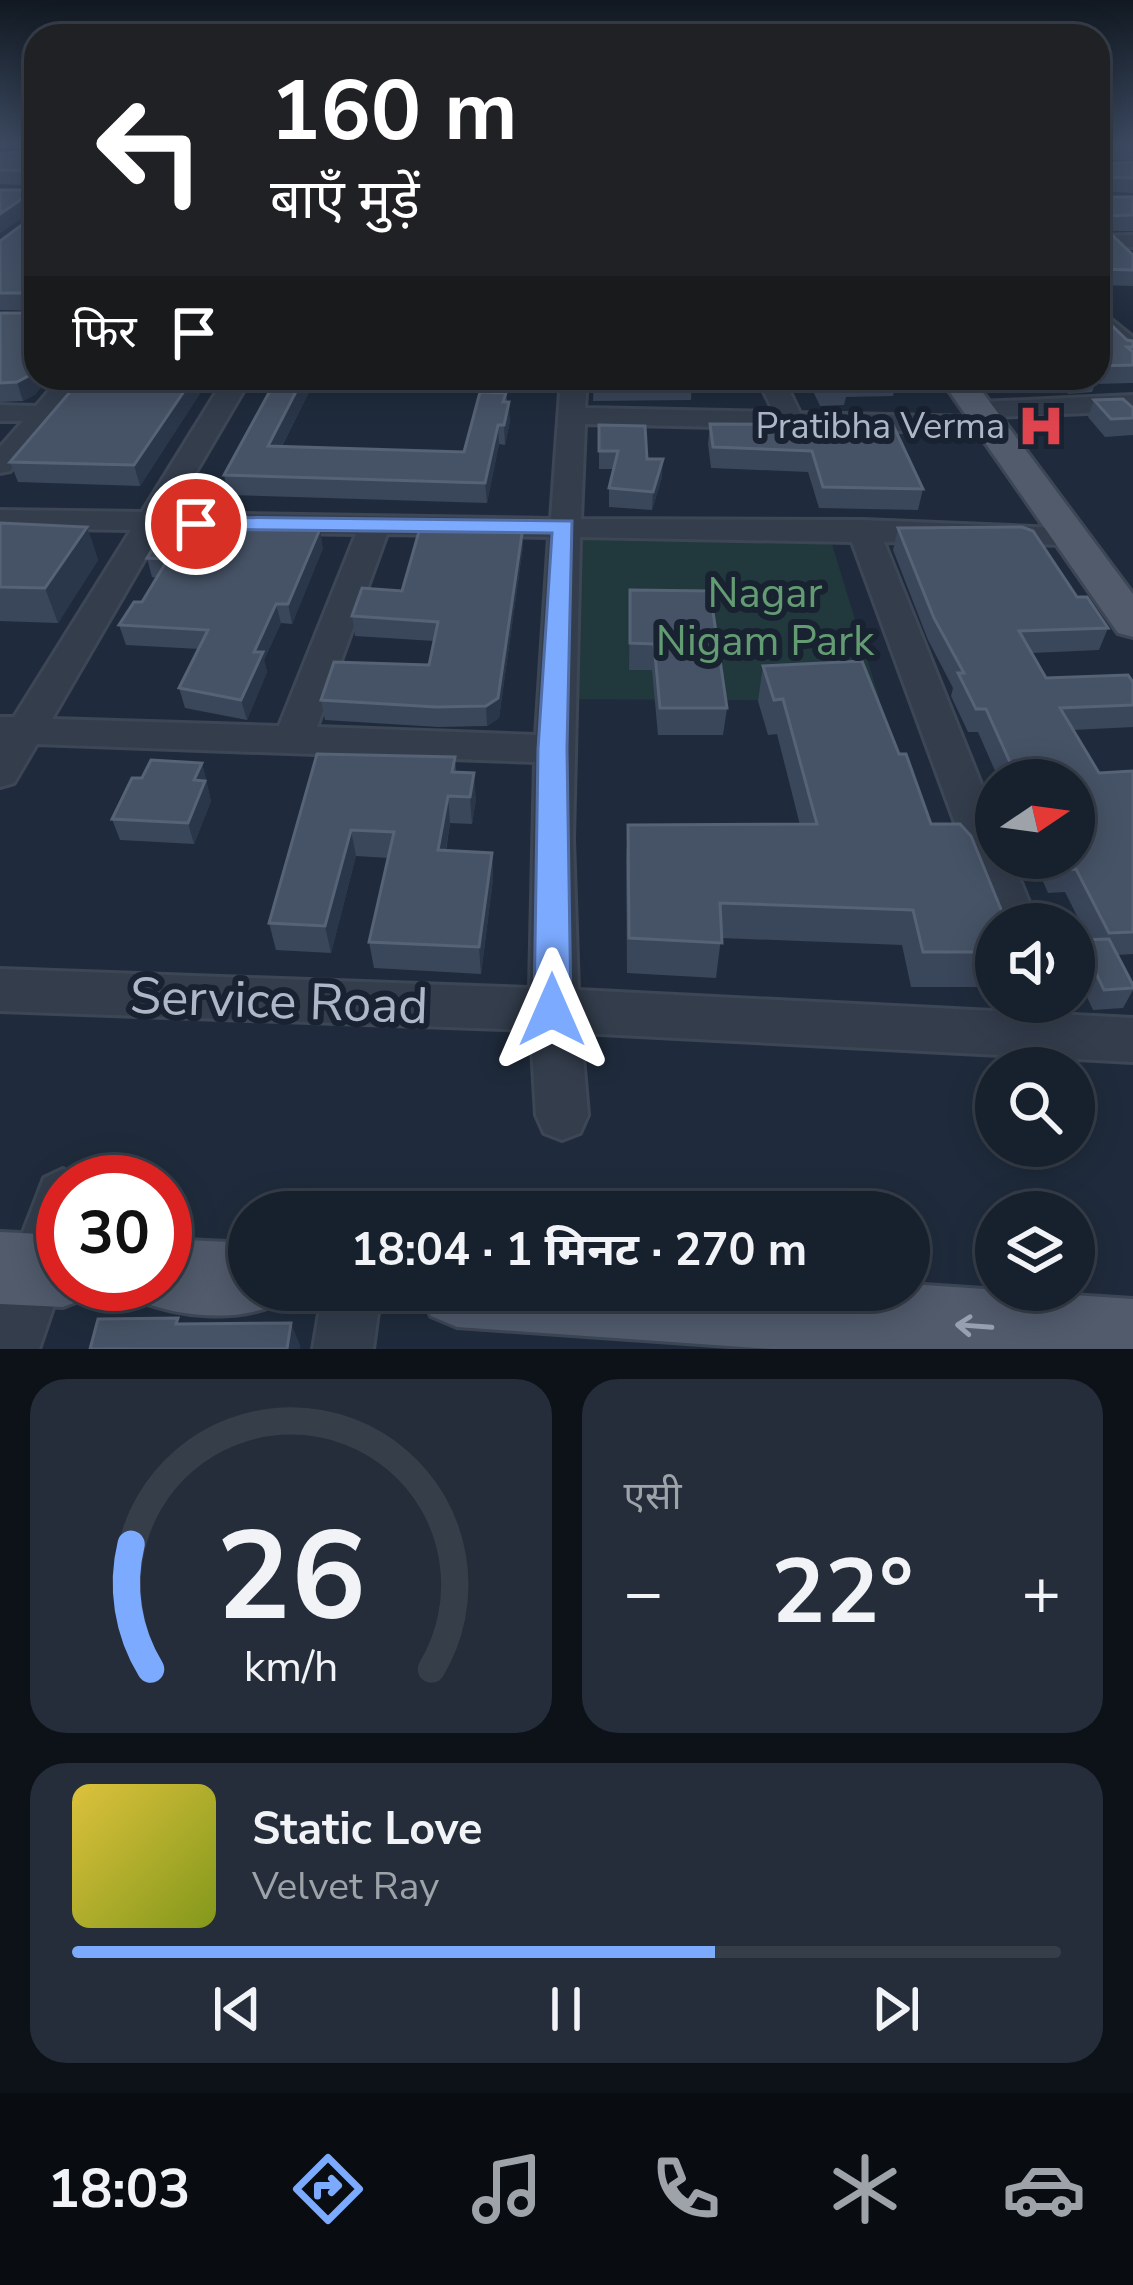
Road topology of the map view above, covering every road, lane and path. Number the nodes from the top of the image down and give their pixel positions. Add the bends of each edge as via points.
1 (1110, 328) edge
2 (1133, 350) edge
3 (64, 390) edge
4 (231, 390) edge
5 (573, 390) edge
6 (776, 390) edge
7 (1133, 404) edge
8 (990, 405) edge
9 (0, 413) edge
10 (44, 414) junction
11 (572, 416) junction
12 (791, 421) junction
13 (0, 465) edge
14 (0, 519) edge
15 (151, 523) junction
16 (375, 525) junction
17 (564, 526) junction
18 (863, 529) junction
19 (1071, 536) junction
20 (1133, 575) edge
21 (1133, 624) edge
22 (13, 731) edge
23 (292, 742) junction
24 (553, 749) junction
25 (0, 773) edge
26 (1007, 903) edge
27 (0, 991) edge
28 (552, 1010) junction
29 (975, 1018) edge
30 (1064, 1023) edge
31 (1133, 1040) edge
32 (562, 1115) dead end
33 (34, 1270) edge
34 (192, 1276) edge
35 (228, 1278) edge
36 (349, 1311) edge
37 (766, 1311) edge
38 (1133, 1336) edge
39 (9, 1349) edge
40 (344, 1349) edge

1 - 2 street
3 - 10 street
4 - 15 street
5 - 11 street
6 - 12 street
7 - 8 street
8 - 12 street
8 - 19 main road
8 - 20 main road
9 - 10 street
10 - 13 street
11 - 12 street
11 - 17 street
14 - 15 street
15 - 16 street
15 - 22 street
16 - 17 street
16 - 23 street
17 - 18 street
17 - 24 street
18 - 19 street
18 - 26 street
19 - 21 main road
22 - 23 street
22 - 25 street
23 - 24 street
24 - 28 street
27 - 28 street, Service Road
28 - 29 street, Service Road
28 - 32 street
30 - 31 street, Service Road
33 - 39 street
34 - 35 main road
36 - 40 street
38 -> 37 main road

